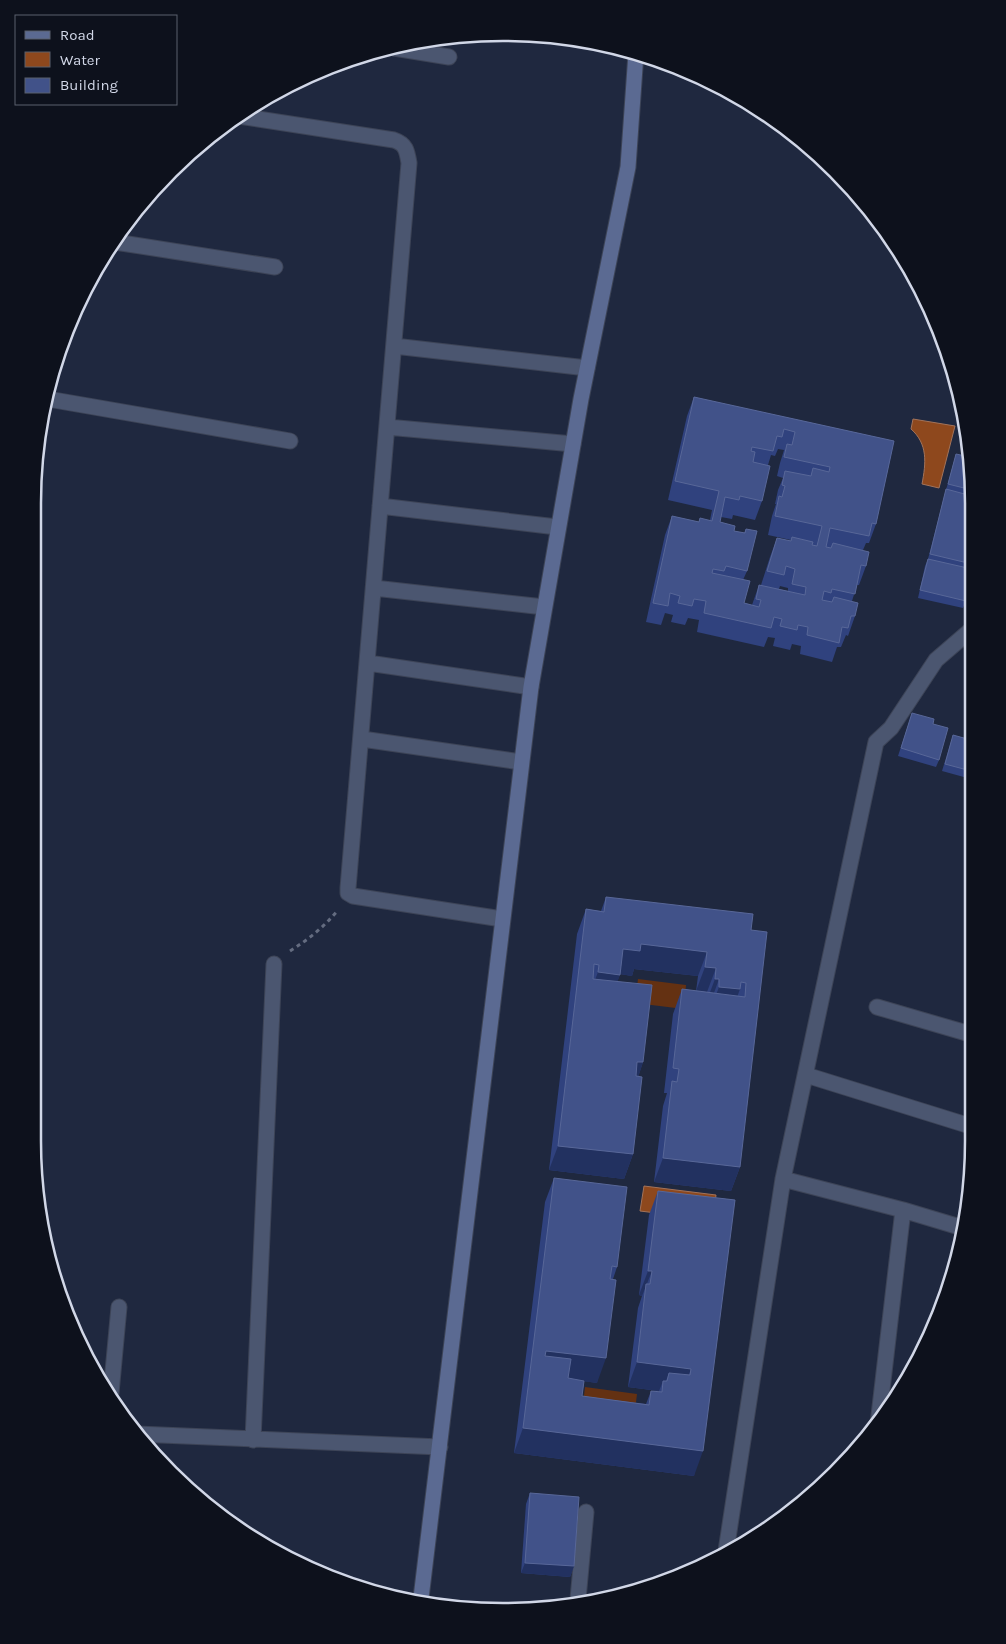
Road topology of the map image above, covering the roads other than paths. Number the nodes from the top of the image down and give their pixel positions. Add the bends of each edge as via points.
1 (410, 51) edge
2 (449, 57) dead end
3 (635, 61) edge
4 (248, 117) edge
5 (121, 243) edge
6 (275, 267) dead end
7 (394, 346) junction
8 (587, 368) junction
9 (53, 400) edge
10 (387, 427) junction
11 (290, 441) dead end
12 (573, 444) junction
13 (380, 506) junction
14 (557, 527) junction
15 (374, 588) junction
16 (544, 607) junction
17 (965, 635) edge
18 (368, 663) junction
19 (531, 687) junction
20 (362, 739) junction
21 (520, 762) junction
22 (502, 918) junction
23 (274, 964) road end
24 (877, 1007) dead end
25 (965, 1033) edge
26 (806, 1075) junction
27 (965, 1124) edge
28 (783, 1179) junction
29 (904, 1210) junction
30 (957, 1226) edge
31 (119, 1307) dead end
32 (112, 1386) edge
33 (880, 1407) edge
34 (147, 1435) edge
35 (253, 1440) junction
36 (440, 1447) junction
37 (586, 1512) dead end
38 (727, 1545) edge
39 (420, 1595) edge
40 (578, 1596) edge

1 - 2 street
3 - 8 street via 628,167
4 - 7 street via 394,140 407,149 409,163
5 - 6 street
7 - 8 street
7 - 10 street
8 - 12 street
9 - 11 street
10 - 12 street
10 - 13 street
12 - 14 street
13 - 14 street
13 - 15 street
14 - 16 street
15 - 16 street
15 - 18 street
16 - 19 street
17 - 26 street via 936,660 891,728 876,742
18 - 19 street
18 - 20 street
19 - 21 street
20 - 21 street
20 - 22 street via 348,893
21 - 22 street
22 - 36 street
23 - 35 street
24 - 25 street
26 - 27 street
26 - 28 street
28 - 29 street
28 - 38 street
29 - 30 street
29 - 33 street
31 - 32 street
34 - 35 street
35 - 36 street
36 - 39 street
37 - 40 street

